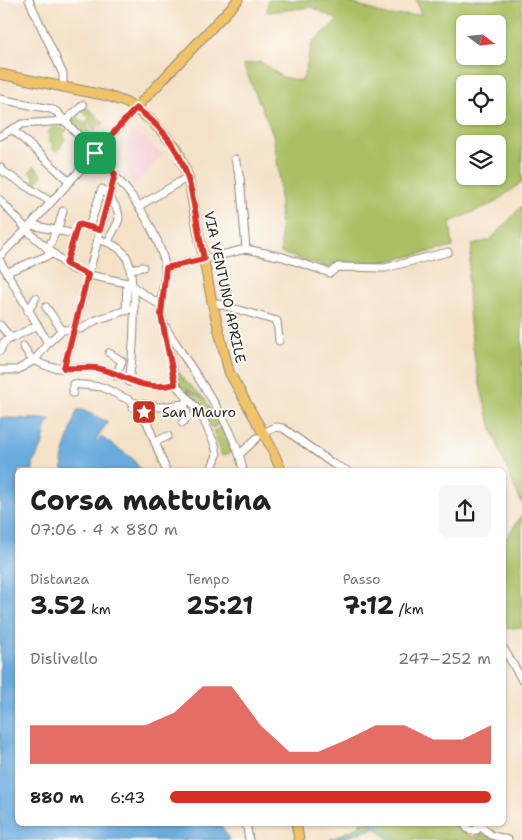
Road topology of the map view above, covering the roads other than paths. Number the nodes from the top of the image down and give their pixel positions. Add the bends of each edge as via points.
1 (29, 0) edge
2 (238, 0) edge
3 (0, 74) edge
4 (63, 86) junction
5 (0, 99) edge
6 (83, 105) dead end
7 (136, 108) junction
8 (65, 121) junction
9 (12, 129) junction
10 (0, 136) edge
11 (95, 153) junction
12 (235, 159) dead end
13 (0, 169) edge
14 (115, 174) junction
15 (188, 177) junction
16 (70, 181) junction
17 (110, 198) junction
18 (0, 200) edge
19 (51, 202) junction
20 (139, 206) junction
21 (63, 211) dead end
22 (29, 227) junction
23 (89, 227) junction
24 (100, 230) junction
25 (56, 231) junction
26 (75, 234) junction
27 (98, 239) junction
28 (108, 242) junction
29 (246, 249) junction
30 (50, 252) junction
31 (448, 252) dead end
32 (0, 256) edge
33 (204, 259) junction
34 (0, 261) edge
35 (66, 264) junction
36 (143, 267) dead end
37 (166, 268) junction
38 (130, 269) junction
39 (7, 272) junction
40 (88, 275) junction
41 (131, 285) junction
42 (36, 298) dead end
43 (212, 302) junction
44 (160, 305) junction
45 (46, 307) dead end
46 (130, 310) junction
47 (28, 311) junction
48 (0, 324) edge
49 (164, 325) junction
50 (36, 326) junction
51 (62, 330) junction
52 (74, 330) junction
53 (11, 338) junction
54 (280, 341) dead end
55 (48, 343) junction
56 (23, 346) dead end
57 (0, 351) edge
58 (109, 353) dead end
59 (34, 361) junction
60 (64, 368) junction
61 (0, 370) edge
62 (116, 376) junction
63 (130, 382) junction
64 (175, 384) junction
65 (73, 393) dead end
66 (187, 402) junction
67 (135, 403) junction
68 (182, 423) dead end
69 (260, 435) junction
70 (168, 436) dead end
71 (155, 442) junction
72 (240, 454) junction
73 (165, 468) edge
74 (212, 468) edge
75 (243, 468) edge
76 (279, 468) edge
77 (342, 468) edge
78 (506, 652) edge
79 (522, 680) edge
80 (247, 826) edge
81 (296, 826) edge
82 (466, 826) edge
83 (478, 826) edge
84 (482, 826) edge
85 (249, 840) edge
86 (298, 840) edge
87 (508, 840) edge

1 - 4 street via 64,74
2 - 7 main road
3 - 4 main road, VIA VENTUNO APRILE
4 - 7 main road, VIA VENTUNO APRILE via 117,99
5 - 8 street via 52,109
6 - 8 street
7 - 11 street
7 - 15 main road, VIA VENTUNO APRILE via 165,132 176,148
8 - 9 street via 34,122
8 - 11 street
9 - 10 street
9 - 16 street
11 - 14 street
11 - 16 street
12 - 29 street via 240,178
13 - 19 street
14 - 17 street
14 - 20 street
15 - 20 street
15 - 33 main road, VIA VENTUNO APRILE
16 - 19 street
17 - 23 street via 102,189
17 - 24 street
17 - 28 street via 120,212 119,222
18 - 22 street
19 - 22 street
20 - 37 street via 160,247
21 - 25 street
22 - 25 street
22 - 30 street
22 - 32 street
23 - 24 street
23 - 26 street via 78,224
24 - 27 street
25 - 26 street
25 - 30 street
26 - 35 street
27 - 28 street
27 - 40 street
28 - 38 street via 125,252
29 - 31 street via 330,273 338,268 384,268
29 - 33 street
30 - 35 street
30 - 39 street
33 - 37 street
33 - 43 main road, VIA VENTUNO APRILE
34 - 39 street
35 - 40 street
36 - 38 street
37 - 44 street
38 - 41 street
39 - 47 street
40 - 41 street
40 - 52 street
41 - 44 street
41 - 46 street
42 - 47 street
43 - 54 street via 277,321
43 - 69 main road, VIA VENTUNO APRILE via 229,372
44 - 49 street
45 - 51 street
46 - 52 street
46 - 63 street via 135,337
47 - 50 street
48 - 53 street
49 - 64 street
49 - 72 street via 207,393
50 - 53 street
50 - 55 street
51 - 52 street
51 - 55 street
52 - 60 street
53 - 57 street via 4,342
55 - 59 street
56 - 59 street
58 - 62 street via 122,361
59 - 60 street via 52,369
59 - 61 street via 17,370
60 - 62 street via 96,368
62 - 63 street
63 - 64 street via 151,386
64 - 66 street
65 - 67 street via 73,384 91,384
66 - 67 street via 160,407
66 - 68 street via 188,418
66 - 74 street via 200,412 215,444 217,455
67 - 71 street via 135,411 147,422
69 - 72 street
69 - 76 main road, VIA VENTUNO APRILE
69 - 77 street via 276,427 283,428
70 - 71 street
71 - 73 street
72 - 75 street
78 - 79 street
80 - 85 street
81 - 86 main road
82 - 83 street via 473,831
84 - 87 street via 491,835

